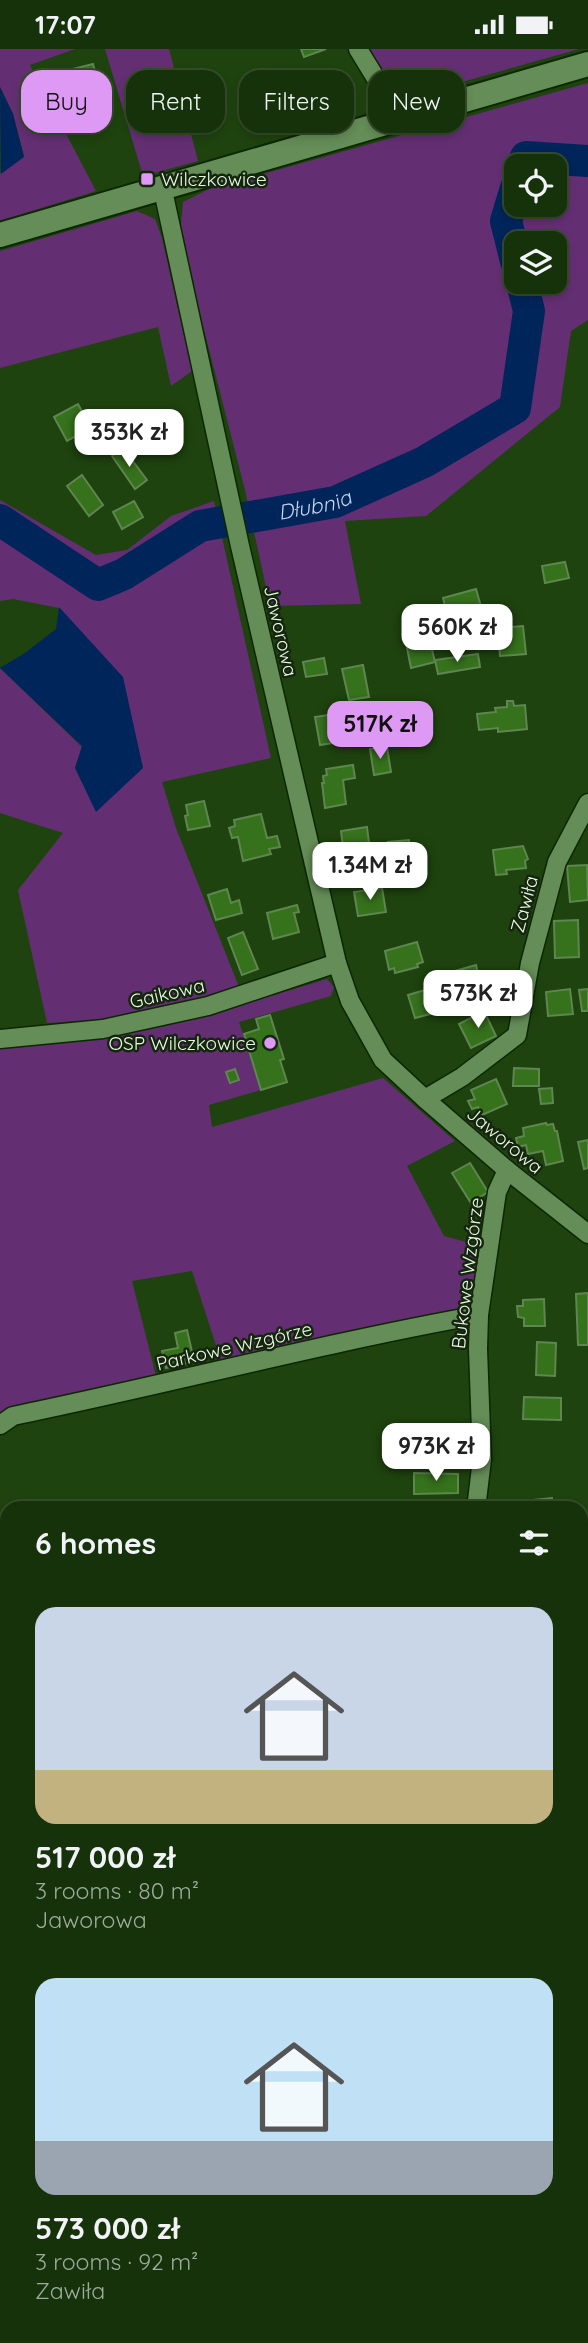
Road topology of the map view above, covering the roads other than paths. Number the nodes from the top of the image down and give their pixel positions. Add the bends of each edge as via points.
1 (358, 49) edge
2 (588, 64) edge
3 (371, 70) edge
4 (465, 99) edge
5 (368, 127) edge
6 (162, 186) junction
7 (0, 235) edge
8 (588, 803) edge
9 (337, 963) junction
10 (0, 1039) edge
11 (425, 1099) junction
12 (506, 1170) junction
13 (588, 1234) edge
14 (479, 1315) junction
15 (0, 1425) edge
16 (477, 1501) edge

1 - 3 street
2 - 4 street
5 - 6 street
6 - 7 street
6 - 9 street, Jaworowa
8 - 11 street, Zawiła via 557,862 530,963 517,1035
9 - 10 street, Gaikowa via 208,1006 103,1030
9 - 11 street, Jaworowa via 350,1000 383,1060
11 - 12 street, Jaworowa
12 - 13 street, Jaworowa
12 - 14 street, Bukowe Wzgórze via 497,1192
14 - 15 street, Parkowe Wzgórze via 13,1416
14 - 16 street, Bukowe Wzgórze via 482,1459

